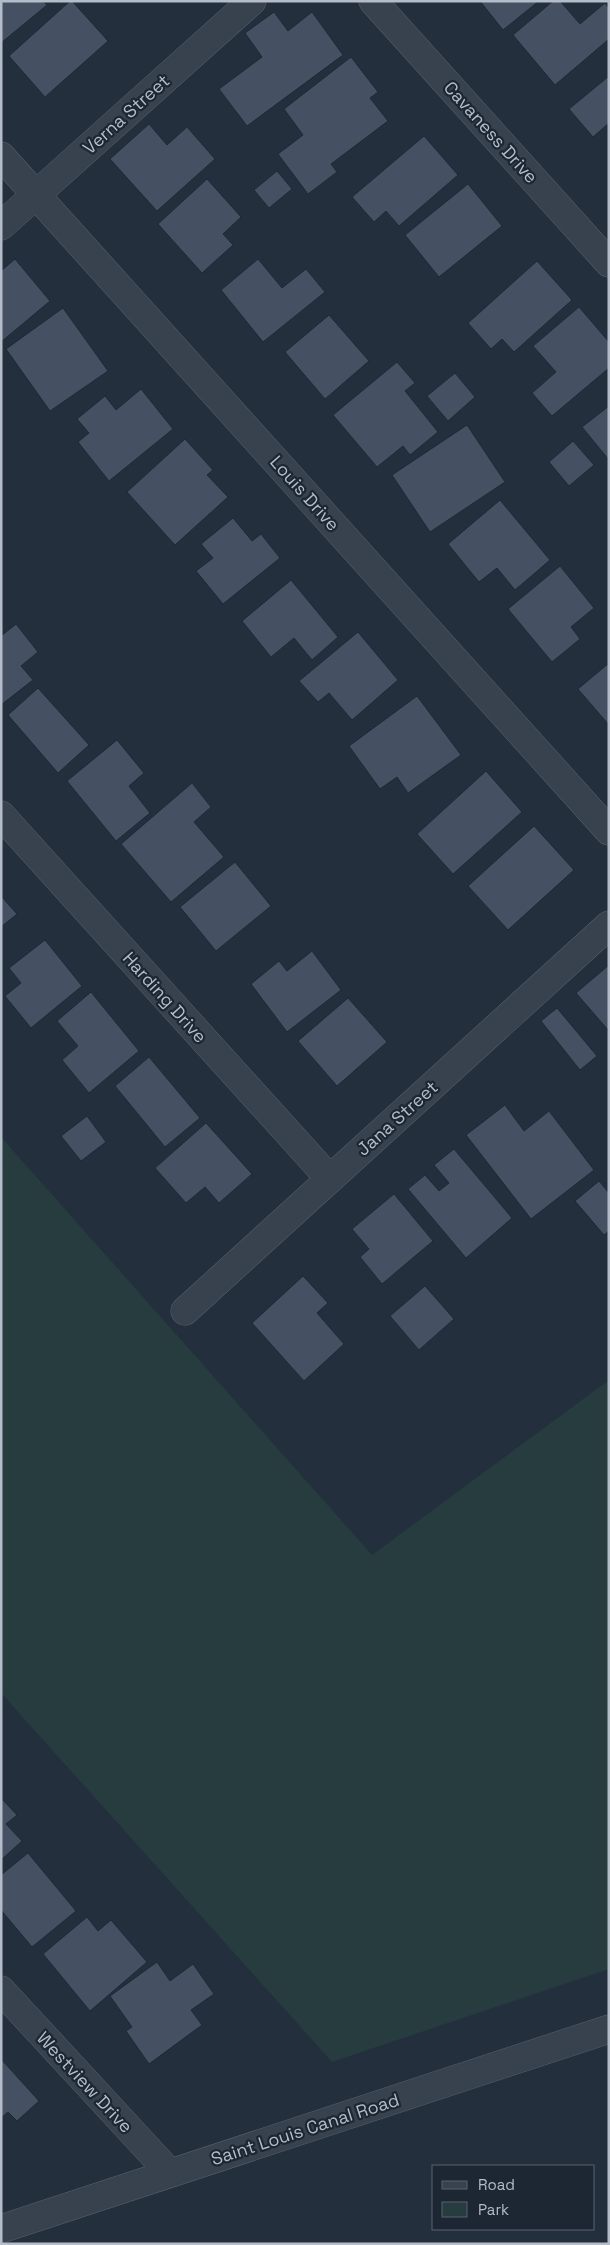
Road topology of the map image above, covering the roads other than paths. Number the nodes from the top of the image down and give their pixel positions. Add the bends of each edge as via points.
1 (252, 1) edge
2 (373, 1) edge
3 (1, 156) edge
4 (36, 195) junction
5 (1, 226) edge
6 (609, 263) edge
7 (1, 815) edge
8 (609, 831) edge
9 (609, 925) edge
10 (330, 1179) junction
11 (185, 1311) dead end
12 (1, 1990) edge
13 (609, 2028) edge
14 (170, 2173) junction
15 (1, 2229) edge

1 - 4 street, Verna Street
2 - 6 street, Cavaness Drive
3 - 4 street, Louis Drive
4 - 5 street, Verna Street
4 - 8 street, Louis Drive
7 - 10 street, Harding Drive
9 - 10 street, Jana Street
10 - 11 street, Jana Street
12 - 14 street, Westview Drive
13 - 14 street, Saint Louis Canal Road
14 - 15 street, Saint Louis Canal Road

